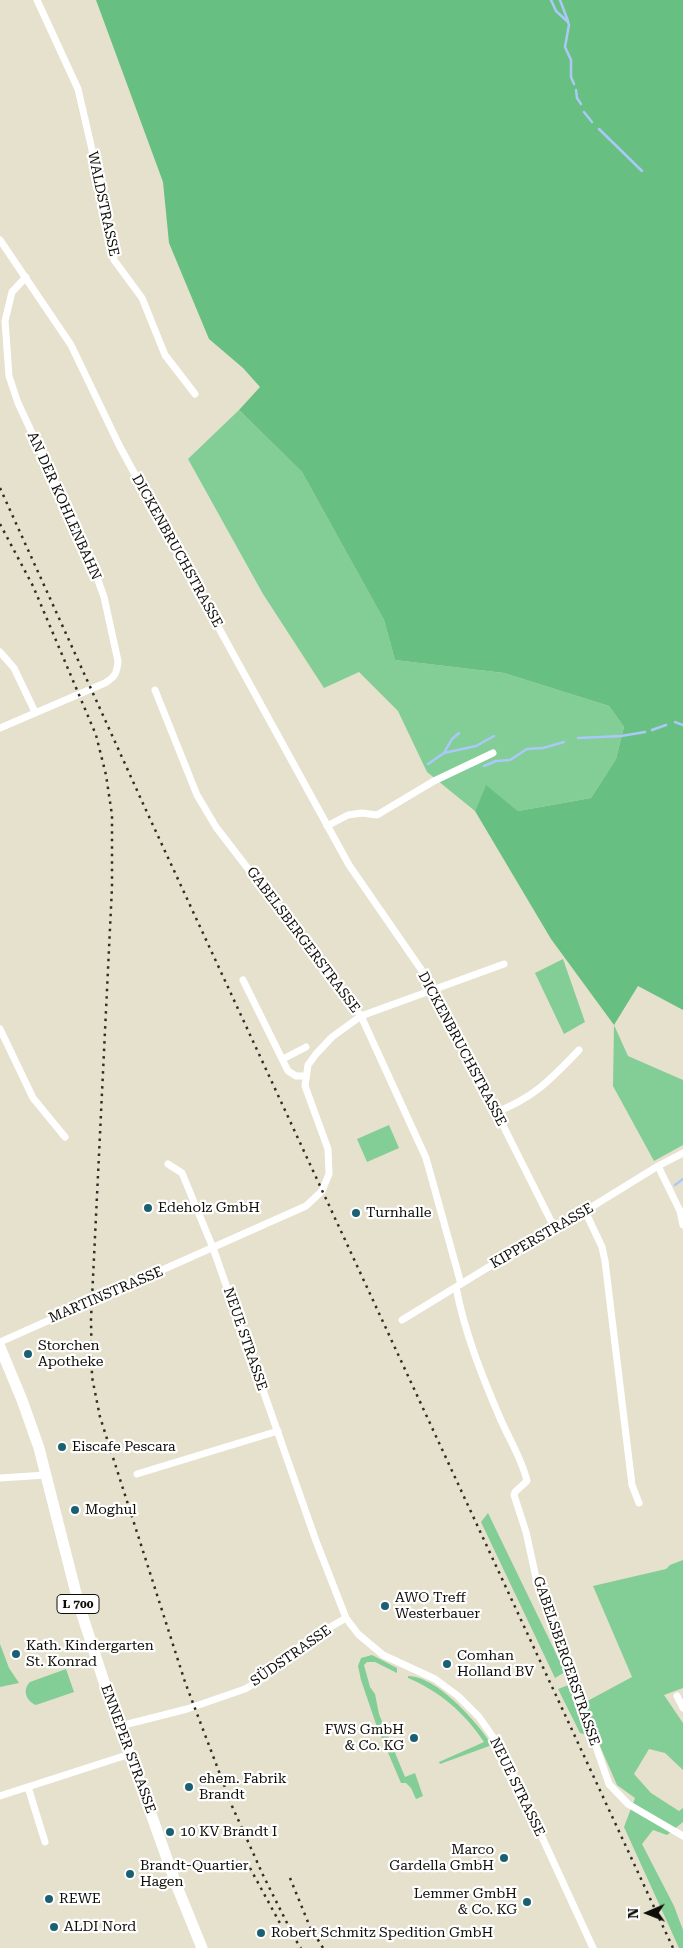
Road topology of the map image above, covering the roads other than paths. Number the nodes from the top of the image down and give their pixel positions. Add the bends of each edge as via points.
1 (37, 0) edge
2 (0, 240) edge
3 (26, 277) junction
4 (195, 394) dead end
5 (0, 652) edge
6 (156, 690) dead end
7 (35, 712) junction
8 (0, 728) edge
9 (493, 753) dead end
10 (327, 826) junction
11 (504, 964) dead end
12 (243, 980) dead end
13 (434, 988) junction
14 (361, 1016) junction
15 (0, 1029) edge
16 (306, 1048) dead end
17 (579, 1050) dead end
18 (283, 1059) junction
19 (305, 1076) junction
20 (496, 1112) junction
21 (65, 1137) dead end
22 (683, 1153) edge
23 (168, 1164) dead end
24 (658, 1166) junction
25 (585, 1211) junction
26 (683, 1225) edge
27 (554, 1227) junction
28 (213, 1248) junction
29 (458, 1286) junction
30 (402, 1320) dead end
31 (0, 1342) edge
32 (0, 1347) edge
33 (278, 1430) junction
34 (137, 1474) dead end
35 (46, 1475) junction
36 (0, 1478) edge
37 (638, 1503) dead end
38 (346, 1618) junction
39 (677, 1696) dead end
40 (683, 1708) edge
41 (120, 1726) junction
42 (130, 1754) junction
43 (28, 1787) junction
44 (0, 1796) edge
45 (683, 1836) edge
46 (45, 1842) dead end
47 (202, 1948) edge
48 (593, 1948) edge

1 - 4 street, WALDSTRASSE via 78,89 114,260 142,298 165,355
2 - 3 street, DICKENBRUCHSTRASSE
3 - 7 street, AN DER KOHLENBAHN via 12,292 5,321 9,376 18,403 88,553 104,598 118,661 114,678
3 - 10 street, DICKENBRUCHSTRASSE via 71,345 133,470
5 - 7 street via 14,668
6 - 14 street, GABELSBERGERSTRASSE via 197,795 216,827
7 - 8 street, AN DER KOHLENBAHN
9 - 10 street via 434,781 377,815 348,815
10 - 13 street, DICKENBRUCHSTRASSE via 349,865
11 - 13 street
12 - 18 street
13 - 14 street
13 - 20 street, DICKENBRUCHSTRASSE
14 - 19 street via 332,1037 316,1054
14 - 29 street, GABELSBERGERSTRASSE via 426,1158
15 - 21 street via 33,1098
16 - 18 street
17 - 20 street via 538,1091
18 - 19 street via 288,1071 296,1076
19 - 28 street, MARTINSTRASSE via 304,1086 328,1149 329,1174 322,1191 306,1206
20 - 27 street, DICKENBRUCHSTRASSE
22 - 24 street, KIPPERSTRASSE
23 - 28 street via 182,1173
24 - 25 street, KIPPERSTRASSE
24 - 26 street via 680,1211
25 - 27 street, KIPPERSTRASSE
25 - 37 street via 602,1247 605,1262 632,1485
27 - 29 street, KIPPERSTRASSE
28 - 31 street, MARTINSTRASSE
28 - 33 street, NEUE STRASSE
29 - 30 street, KIPPERSTRASSE
29 - 45 street, GABELSBERGERSTRASSE via 470,1339 499,1416 524,1468 527,1481 514,1495 538,1587 609,1784 628,1804
32 - 35 main road, ENNEPER STRASSE / L 700 via 22,1400
33 - 34 street
33 - 38 street, NEUE STRASSE
35 - 36 street
35 - 41 main road, ENNEPER STRASSE / L 700 via 80,1611
38 - 41 street, SÜDSTRASSE via 308,1640 262,1679 245,1689 187,1709
38 - 48 street, NEUE STRASSE via 358,1634 383,1655 434,1679 479,1717 502,1750
39 - 40 street
41 - 42 main road, ENNEPER STRASSE / L 700
42 - 43 street
42 - 47 main road, ENNEPER STRASSE / L 700
43 - 44 street
43 - 46 street

